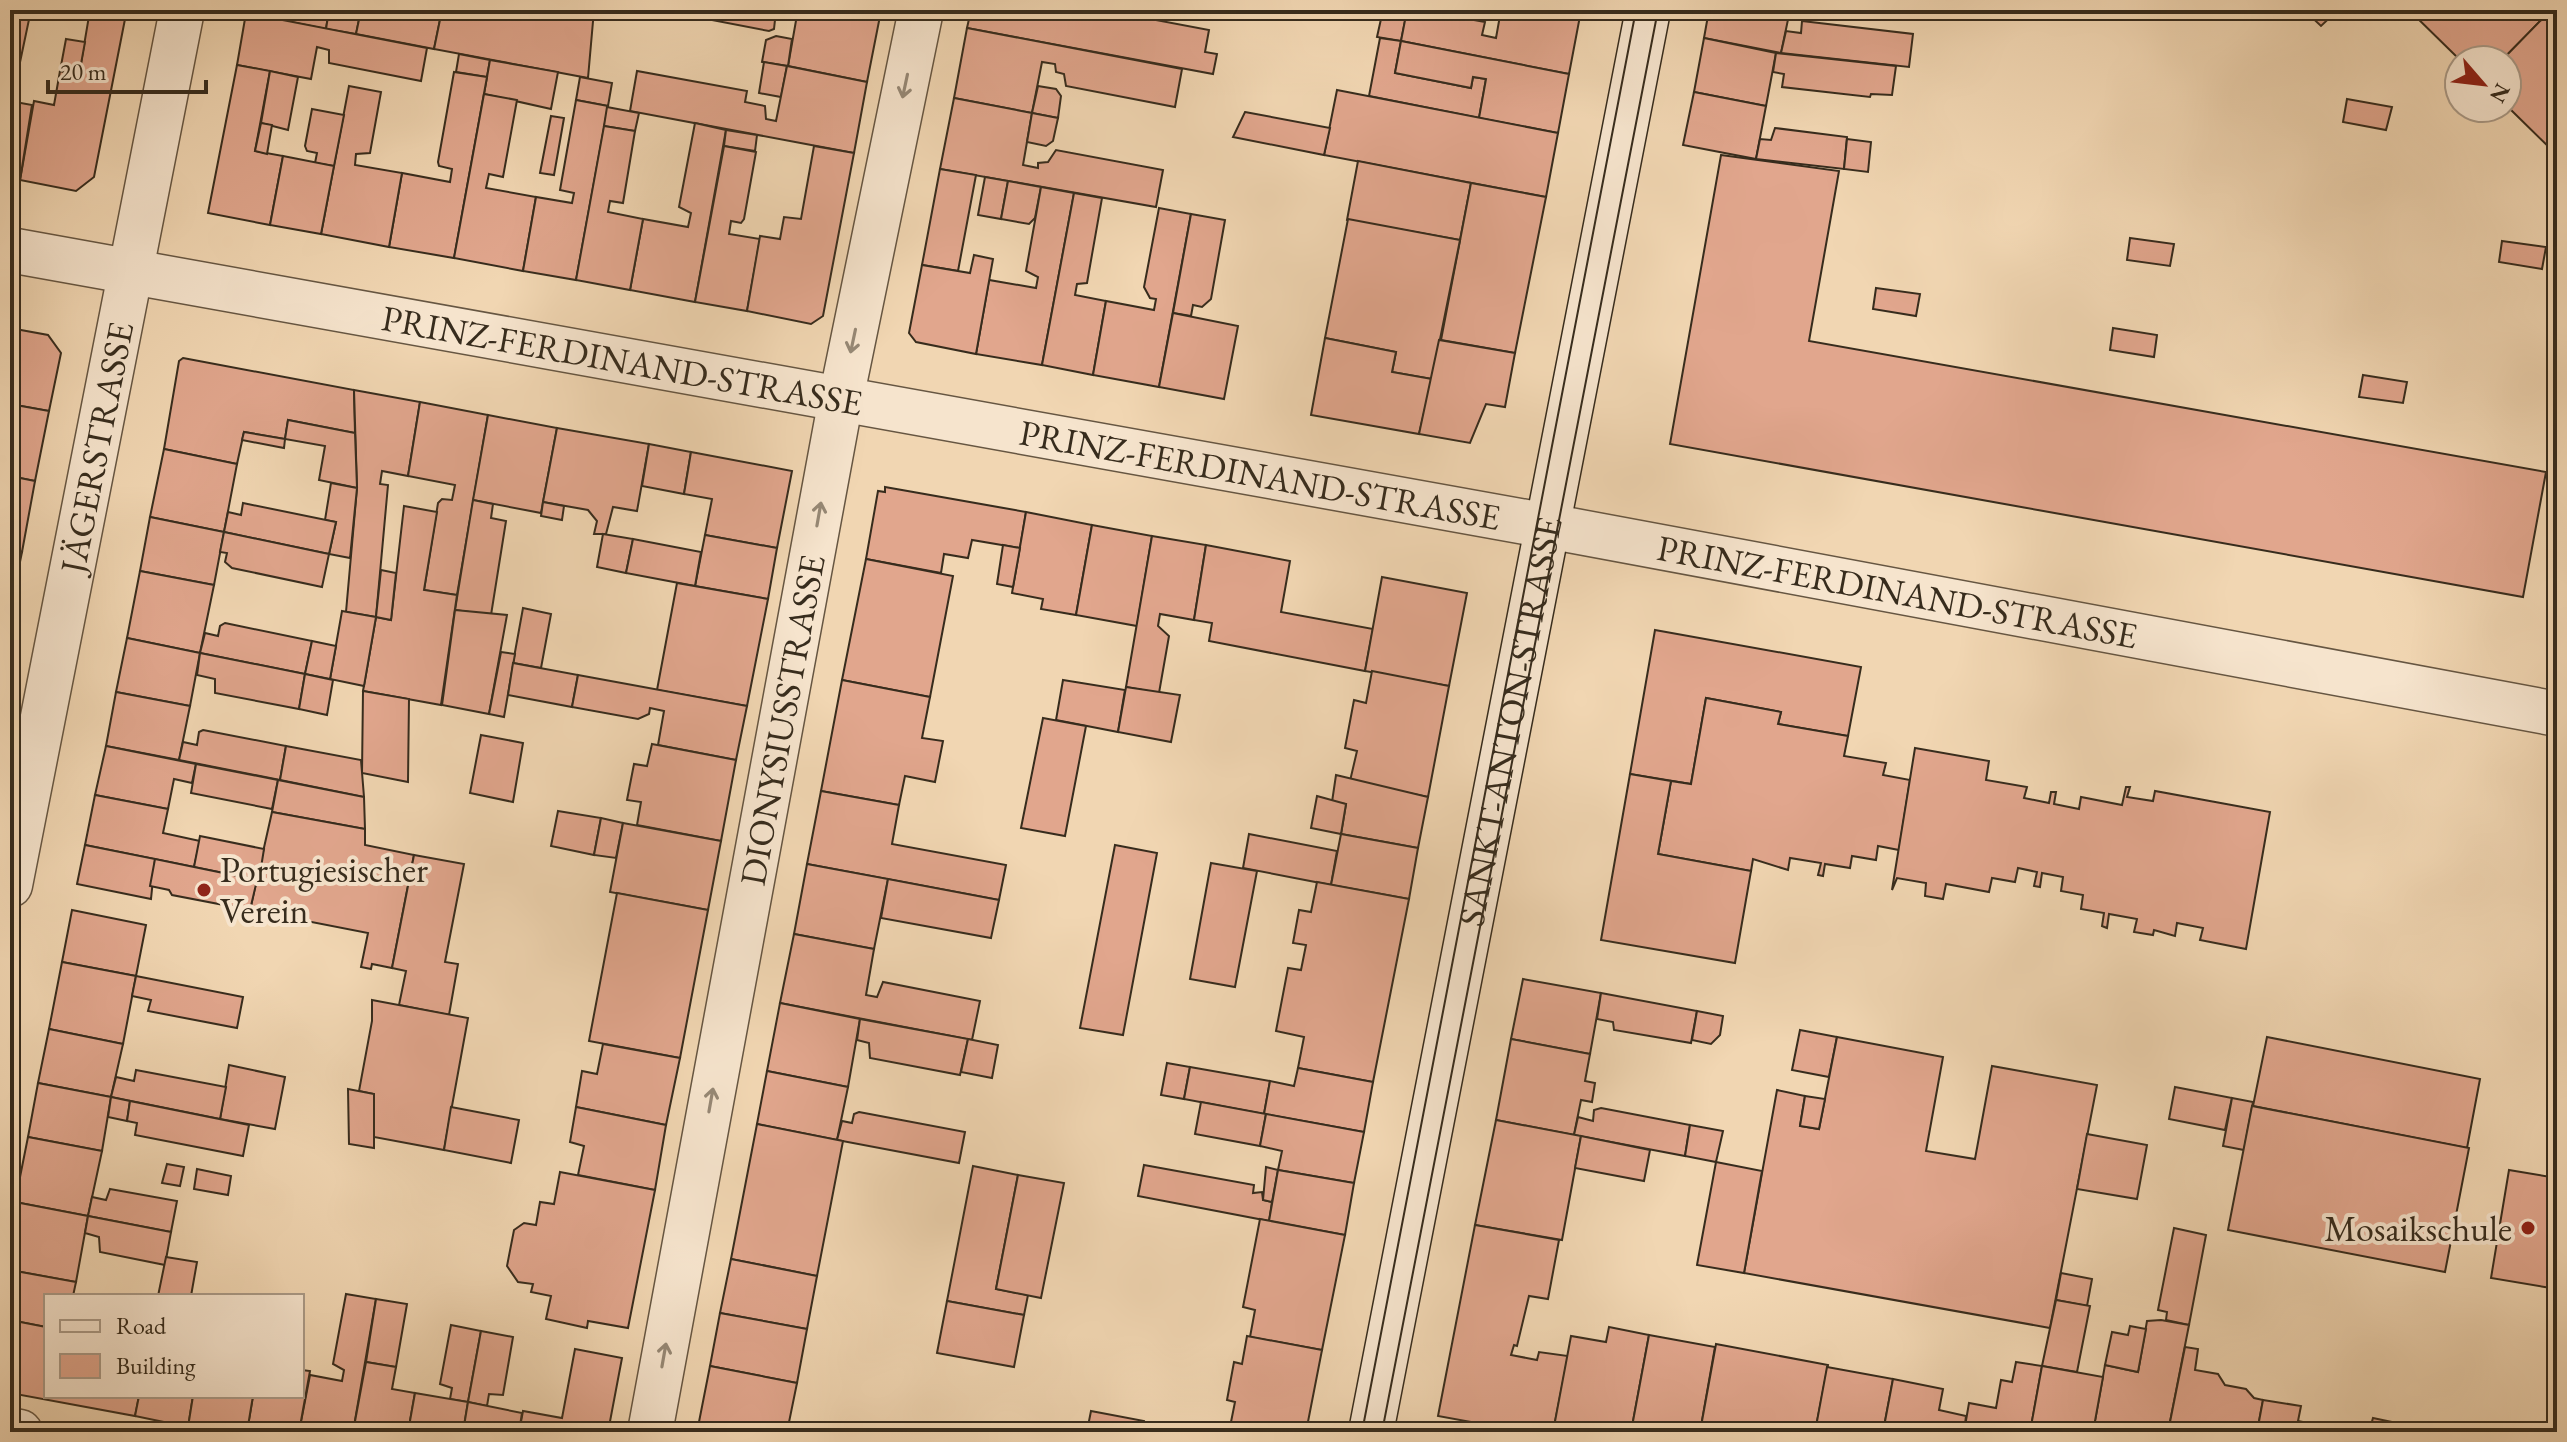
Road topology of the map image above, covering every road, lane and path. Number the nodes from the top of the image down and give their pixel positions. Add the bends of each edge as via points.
1 (182, 10) edge
2 (921, 10) edge
3 (1648, 10) edge
4 (10, 250) edge
5 (131, 270) junction
6 (841, 399) junction
7 (1548, 526) junction
8 (2557, 714) edge
9 (10, 885) edge
10 (10, 1430) edge
11 (1379, 1431) edge
12 (20, 1432) edge
13 (650, 1432) edge

1 - 5 street, JÄGERSTRASSE
2 -> 6 street, DIONYSIUSSTRASSE
3 - 7 street, SANKT-ANTON-STRASSE
4 - 5 street, PRINZ-FERDINAND-STRASSE
5 - 6 street, PRINZ-FERDINAND-STRASSE
5 - 9 street, JÄGERSTRASSE
6 - 7 street, PRINZ-FERDINAND-STRASSE
13 -> 6 street, DIONYSIUSSTRASSE
7 - 8 street, PRINZ-FERDINAND-STRASSE
7 - 11 street, SANKT-ANTON-STRASSE
10 - 12 street

